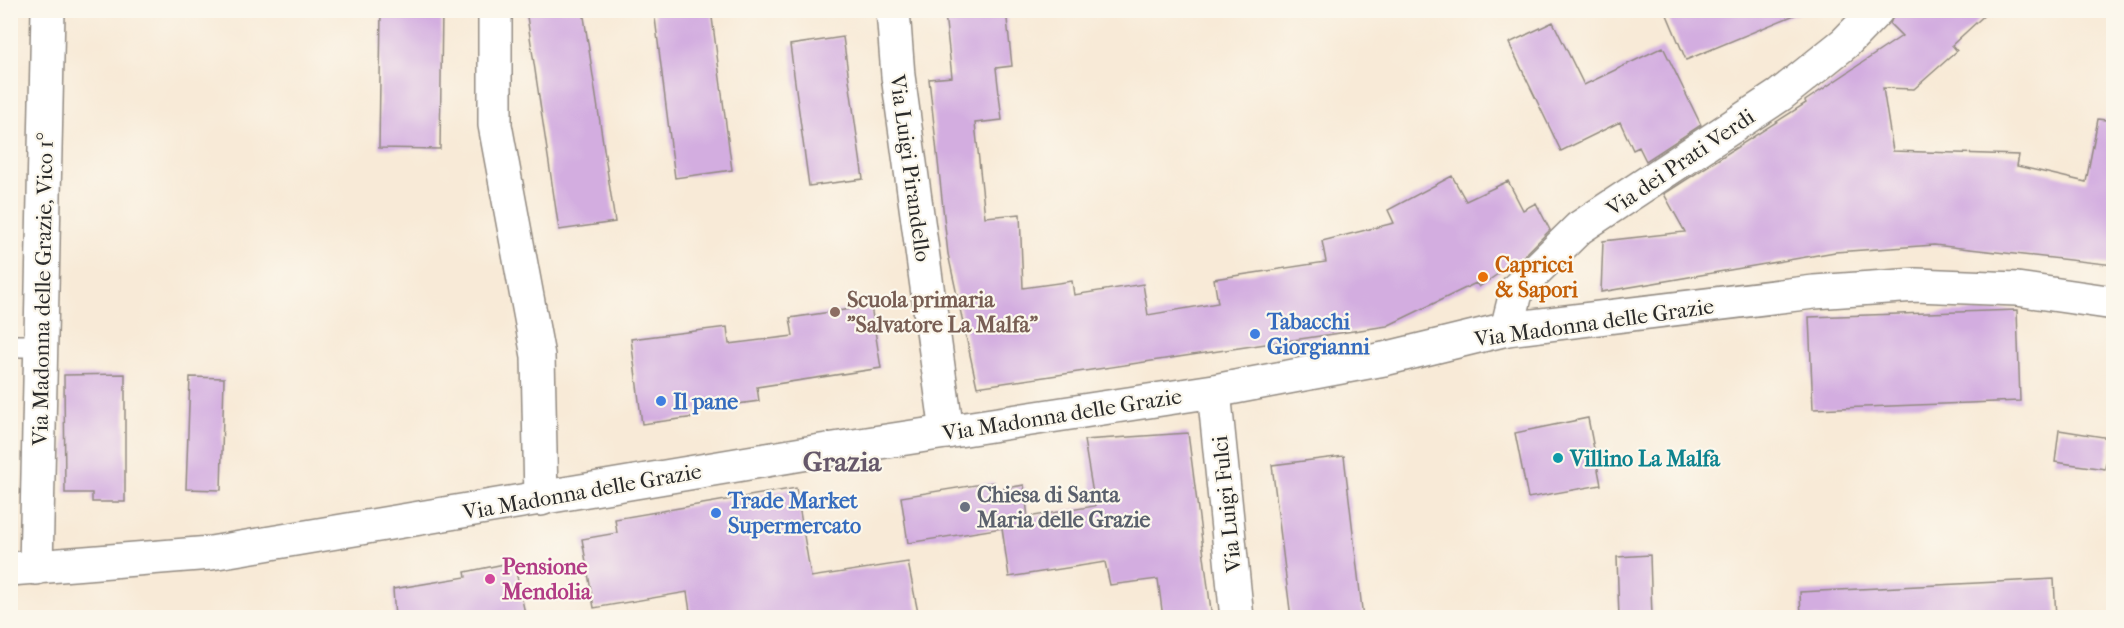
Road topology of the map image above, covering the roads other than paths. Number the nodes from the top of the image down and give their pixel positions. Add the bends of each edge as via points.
1 (48, 10) edge
2 (495, 10) edge
3 (893, 10) edge
4 (1877, 10) edge
5 (2114, 303) edge
6 (1507, 329) junction
7 (26, 346) edge
8 (1214, 391) junction
9 (947, 432) junction
10 (541, 499) junction
11 (23, 568) edge
12 (1237, 618) edge

1 - 7 street, Via Madonna delle Grazie, Vico 1°
2 - 10 street via 495,125 538,356
3 - 9 street, Via Luigi Pirandello via 898,76
4 - 6 street, Via dei Prati Verdi via 1845,43 1780,95 1579,228 1517,289
5 - 6 street, Via Madonna delle Grazie via 2017,289 1916,285 1814,292
6 - 8 street, Via Madonna delle Grazie via 1384,359
7 - 11 street, Via Madonna delle Grazie, Vico 1°
8 - 9 street, Via Madonna delle Grazie
8 - 12 street, Via Luigi Fulci
9 - 10 street, Via Madonna delle Grazie
10 - 11 street, Via Madonna delle Grazie via 211,553

